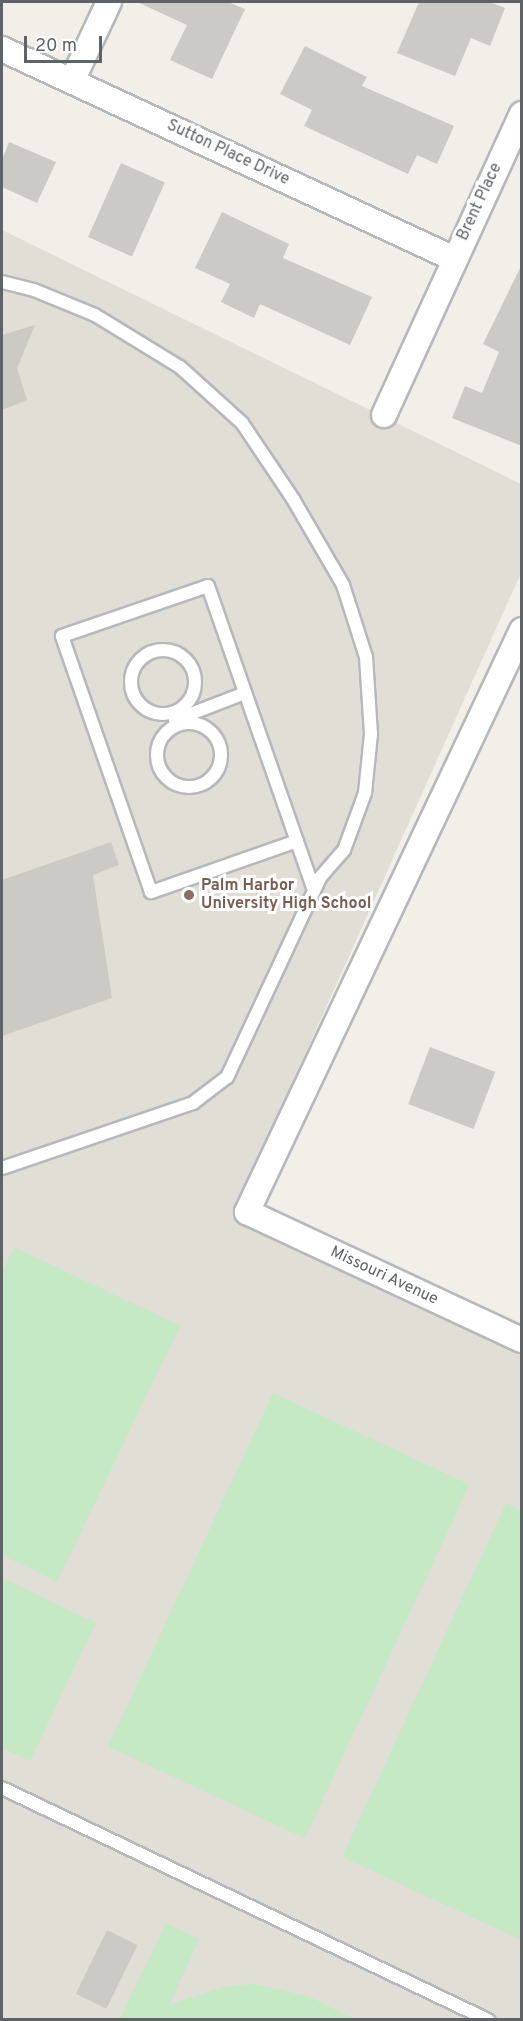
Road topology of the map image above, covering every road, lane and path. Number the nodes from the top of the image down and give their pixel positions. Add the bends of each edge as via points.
1 (109, 2) edge
2 (2, 49) edge
3 (72, 81) junction
4 (522, 114) edge
5 (454, 259) junction
6 (2, 282) edge
7 (384, 415) dead end
8 (522, 630) edge
9 (245, 693) junction
10 (175, 719) junction
11 (297, 842) junction
12 (314, 890) junction
13 (2, 1168) edge
14 (522, 1340) edge
15 (2, 1788) edge
16 (488, 2019) edge

1 - 3 street
2 - 3 street, Sutton Place Drive
3 - 5 street, Sutton Place Drive
4 - 5 street, Brent Place
5 - 7 street, Brent Place
6 - 12 lane via 34,290 96,315 180,367 242,423 293,499 343,585 366,657 371,734 365,793 344,850
8 - 14 street, Missouri Avenue via 247,1212
9 - 10 lane
9 - 11 lane
9 - 11 lane via 208,586 62,636 151,892
10 - 10 lane via 159,743 158,763 163,773 180,786 201,784 217,771 221,762 218,741 204,726
10 - 10 lane via 190,699 195,679 186,660 167,650 157,651 138,661 131,691 144,708
11 - 12 lane
12 - 13 lane via 227,1077 193,1103
15 - 16 lane

